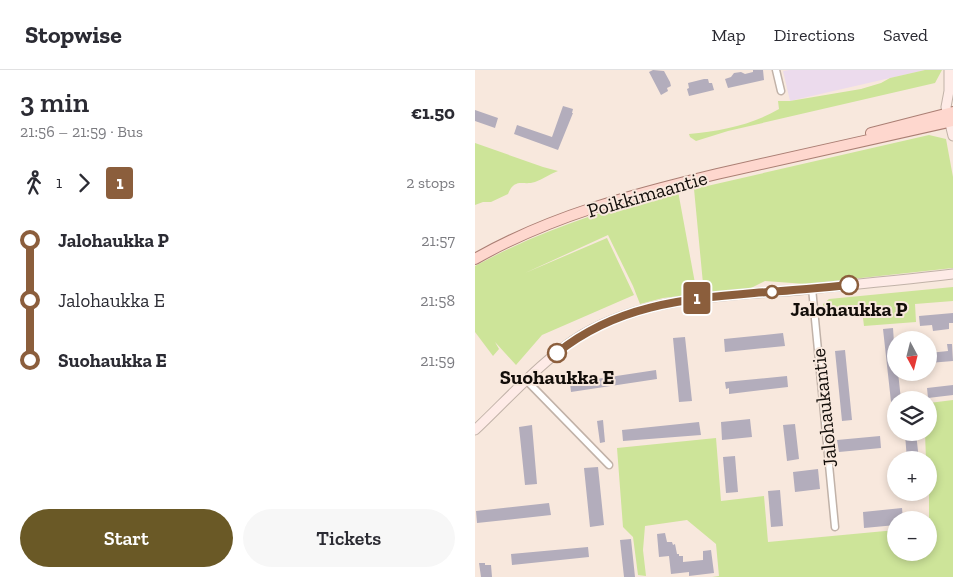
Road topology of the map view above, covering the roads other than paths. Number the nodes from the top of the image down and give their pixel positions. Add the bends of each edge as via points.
1 (776, 70) edge
2 (949, 70) edge
3 (781, 91) dead end
4 (951, 94) edge
5 (950, 117) edge
6 (953, 136) edge
7 (475, 259) edge
8 (953, 274) edge
9 (812, 288) junction
10 (527, 381) junction
11 (475, 430) edge
12 (609, 464) dead end
13 (835, 527) dead end

1 - 3 street
2 - 4 street
4 - 5 street via 947,98
5 - 6 street
5 - 7 main road, Poikkimaantie via 888,128 825,148 588,209 538,228
8 - 9 street
9 - 10 street via 701,298 633,311 581,336
9 - 13 street, Jalohaukantie
10 - 11 street
10 - 12 street

